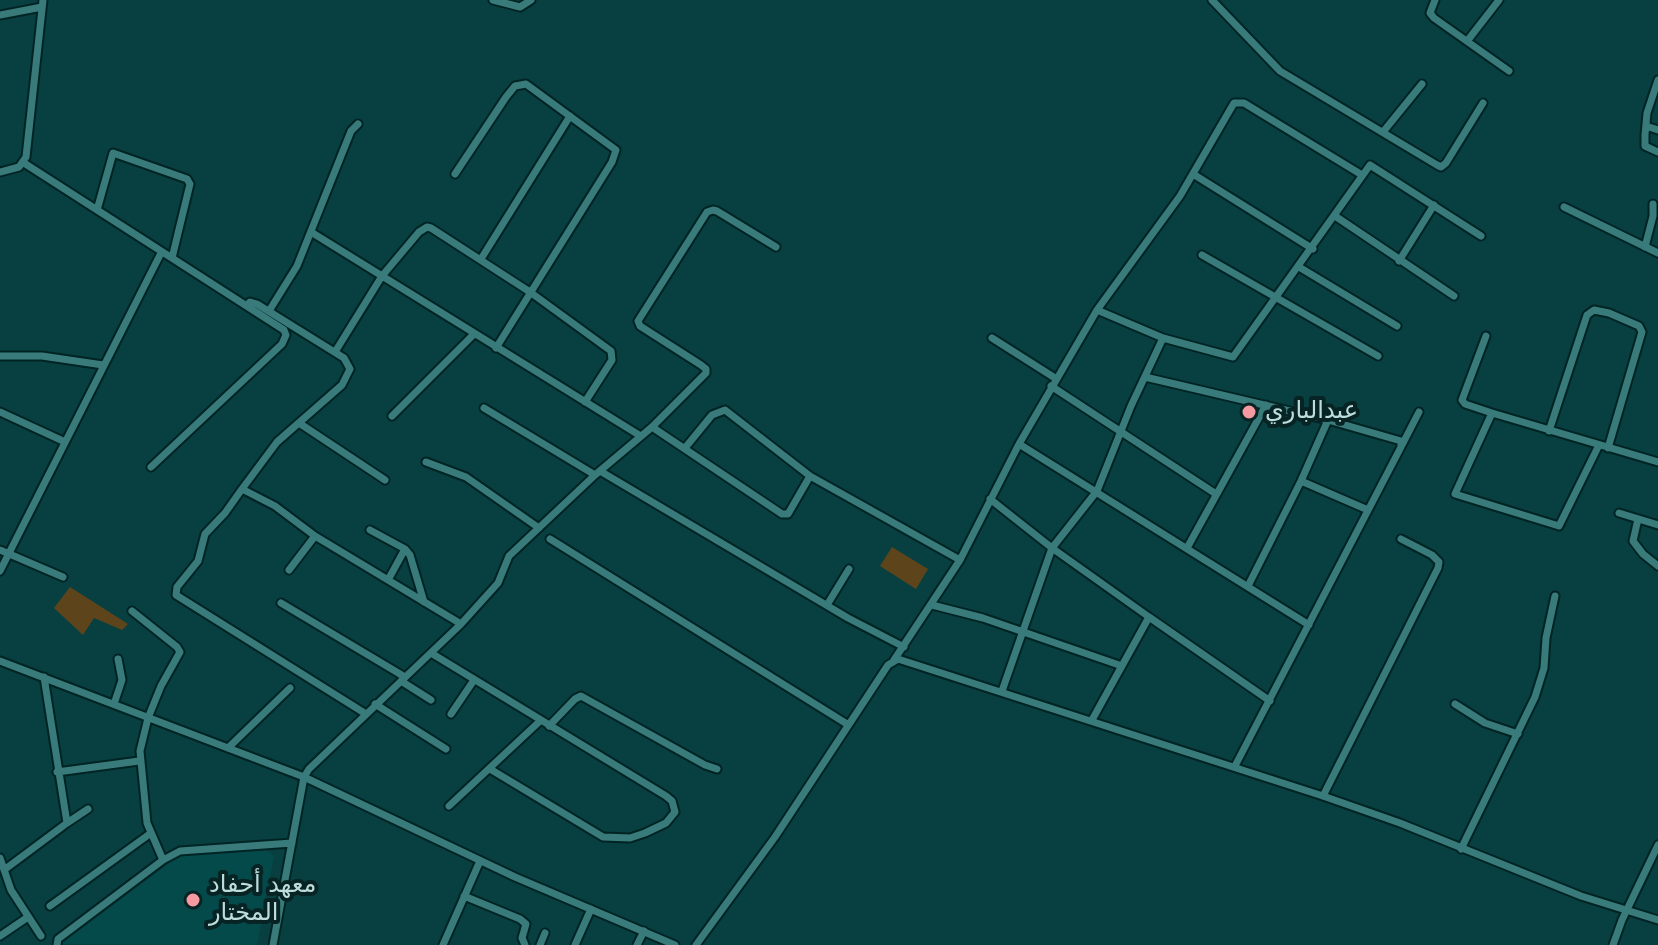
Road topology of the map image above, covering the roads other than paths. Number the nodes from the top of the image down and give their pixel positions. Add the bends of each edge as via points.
1 (493, 0) edge
2 (531, 0) edge
3 (1212, 0) edge
4 (1435, 0) edge
5 (1499, 0) edge
6 (43, 3) edge
7 (0, 15) edge
8 (1468, 40) junction
9 (1509, 71) dead end
10 (1658, 80) edge
11 (1422, 84) dead end
12 (1483, 103) dead end
13 (570, 116) junction
14 (358, 124) dead end
15 (1646, 126) junction
16 (1658, 130) edge
17 (1383, 132) junction
18 (1658, 152) edge
19 (24, 163) junction
20 (0, 172) edge
21 (455, 174) dead end
22 (1193, 174) junction
23 (1362, 175) junction
24 (1653, 204) dead end
25 (1434, 205) junction
26 (1564, 207) dead end
27 (97, 210) junction
28 (1335, 216) junction
29 (311, 232) junction
30 (1481, 236) dead end
31 (776, 247) dead end
32 (1645, 247) junction
33 (1313, 249) junction
34 (161, 253) junction
35 (1658, 253) edge
36 (1202, 255) dead end
37 (172, 258) junction
38 (481, 259) junction
39 (1399, 261) junction
40 (1299, 267) junction
41 (382, 276) junction
42 (530, 292) junction
43 (1454, 296) dead end
44 (1278, 297) junction
45 (247, 305) junction
46 (1097, 310) junction
47 (269, 311) junction
48 (1397, 326) dead end
49 (474, 334) junction
50 (1486, 336) dead end
51 (992, 338) dead end
52 (1163, 338) junction
53 (496, 348) junction
54 (335, 352) junction
55 (0, 356) edge
56 (1378, 356) dead end
57 (103, 365) junction
58 (1145, 377) junction
59 (1053, 382) junction
60 (585, 402) junction
61 (1266, 405) junction
62 (484, 408) dead end
63 (0, 412) edge
64 (1419, 412) dead end
65 (1492, 413) junction
66 (392, 416) dead end
67 (1328, 420) junction
68 (299, 423) junction
69 (652, 427) junction
70 (1549, 431) junction
71 (1120, 432) junction
72 (639, 435) junction
73 (63, 441) junction
74 (1019, 444) junction
75 (1604, 446) junction
76 (1401, 447) junction
77 (685, 448) junction
78 (426, 462) dead end
79 (1658, 462) edge
80 (151, 467) dead end
81 (598, 473) junction
82 (810, 476) junction
83 (385, 480) dead end
84 (1301, 481) junction
85 (242, 489) junction
86 (1097, 491) junction
87 (1216, 494) junction
88 (990, 499) junction
89 (1368, 510) junction
90 (1619, 513) dead end
91 (1638, 519) junction
92 (1658, 525) edge
93 (539, 528) junction
94 (370, 530) dead end
95 (315, 536) junction
96 (550, 539) dead end
97 (1401, 539) dead end
98 (1052, 548) junction
99 (1187, 548) junction
100 (405, 549) junction
101 (0, 550) edge
102 (9, 554) junction
103 (960, 560) junction
104 (1658, 566) edge
105 (849, 569) dead end
106 (289, 570) dead end
107 (0, 571) edge
108 (63, 577) dead end
109 (388, 580) junction
110 (1248, 586) junction
111 (1555, 596) dead end
112 (424, 602) junction
113 (281, 603) dead end
114 (827, 605) junction
115 (932, 605) junction
116 (132, 611) dead end
117 (1149, 617) junction
118 (461, 624) junction
119 (1309, 625) junction
120 (1024, 631) junction
121 (904, 647) junction
122 (431, 653) junction
123 (118, 659) dead end
124 (894, 660) junction
125 (0, 661) edge
126 (1122, 666) junction
127 (44, 677) junction
128 (403, 679) junction
129 (474, 680) junction
130 (290, 688) dead end
131 (1002, 691) junction
132 (431, 700) dead end
133 (1270, 701) junction
134 (114, 704) junction
135 (375, 704) junction
136 (1455, 704) dead end
137 (366, 714) junction
138 (451, 714) dead end
139 (148, 718) junction
140 (1092, 720) junction
141 (540, 721) junction
142 (847, 724) junction
143 (549, 726) junction
144 (1518, 734) junction
145 (228, 748) junction
146 (446, 749) dead end
147 (139, 761) junction
148 (1235, 766) junction
149 (490, 769) junction
150 (717, 769) dead end
151 (57, 772) junction
152 (304, 777) junction
153 (1323, 796) junction
154 (449, 806) dead end
155 (88, 809) dead end
156 (67, 823) junction
157 (151, 833) junction
158 (292, 843) junction
159 (1658, 845) edge
160 (1461, 849) junction
161 (0, 858) edge
162 (163, 860) junction
163 (480, 861) junction
164 (4, 870) junction
165 (464, 896) junction
166 (50, 906) dead end
167 (591, 909) junction
168 (1627, 911) junction
169 (28, 917) junction
170 (1656, 919) edge
171 (644, 931) junction
172 (545, 933) dead end
173 (0, 936) edge
174 (41, 936) dead end
175 (57, 945) edge
176 (273, 945) edge
177 (443, 945) edge
178 (525, 945) edge
179 (540, 945) edge
180 (575, 945) edge
181 (637, 945) edge
182 (675, 945) edge
183 (696, 945) edge
184 (1613, 945) edge

1 - 2 street via 520,7
3 - 17 street via 1280,71
4 - 8 street via 1430,13 1434,18
5 - 8 street
6 - 7 street
6 - 19 street
8 - 9 street
10 - 15 street
11 - 17 street
12 - 17 street via 1444,166
13 - 21 street via 526,84 515,86
13 - 38 street
13 - 42 street via 613,146 615,154
14 - 29 street
15 - 16 street
15 - 18 street via 1645,146
19 - 20 street
19 - 27 street
22 - 23 street via 1238,102
22 - 33 street
22 - 46 street
23 - 25 street via 1373,165
23 - 28 street
24 - 32 street
25 - 30 street
25 - 39 street
26 - 32 street
27 - 34 street
27 - 37 street via 113,153 187,179
28 - 33 street
28 - 39 street
29 - 41 street
29 - 47 street
31 - 69 street via 717,211 707,212 638,321 706,369
32 - 35 street
33 - 40 street
34 - 37 street
34 - 57 street
36 - 44 street
37 - 45 street
38 - 41 street via 427,227
38 - 42 street
39 - 43 street
40 - 44 street
40 - 48 street
41 - 49 street
41 - 54 street
42 - 53 street
42 - 60 street via 611,351 612,360
44 - 52 street via 1233,357
44 - 56 street
45 - 47 street via 254,302
45 - 80 street via 284,330 282,344
46 - 52 street
46 - 59 street
47 - 54 street
49 - 53 street
49 - 66 street
50 - 65 street via 1462,400
51 - 59 street
52 - 58 street
53 - 60 street
54 - 68 street via 348,362 349,376
55 - 57 street
57 - 73 street
58 - 61 street
58 - 71 street
59 - 71 street
59 - 74 street
60 - 72 street
61 - 67 street
61 - 87 street
62 - 81 street
63 - 73 street
64 - 76 street
65 - 70 street
65 - 75 street via 1455,494 1556,527
67 - 76 street via 1397,437
67 - 84 street
68 - 83 street
68 - 85 street via 277,442
69 - 72 street
69 - 77 street
70 - 75 street
70 - 75 street via 1587,315 1594,310 1609,313 1642,332
71 - 86 street
71 - 87 street
72 - 81 street
73 - 102 street
74 - 86 street
74 - 88 street
75 - 79 street
76 - 89 street
77 - 82 street via 712,415 725,410
77 - 82 street via 782,514 788,514
78 - 93 street via 466,477
81 - 93 street
81 - 114 street
82 - 103 street
84 - 89 street
84 - 110 street
85 - 95 street
85 - 137 street via 205,534 198,561 176,595
86 - 98 street
86 - 99 street
87 - 99 street
88 - 98 street
88 - 103 street
89 - 119 street
90 - 91 street
91 - 92 street
91 - 104 street via 1633,541
93 - 118 street via 509,556 498,583
94 - 100 street
95 - 106 street
95 - 109 street
96 - 142 street
97 - 153 street via 1432,555 1438,568
98 - 117 street
98 - 120 street
99 - 110 street
100 - 109 street
100 - 112 street
101 - 102 street
102 - 107 street
102 - 108 street
103 - 115 street
105 - 114 street
109 - 112 street
110 - 119 street
111 - 144 street via 1542,678
112 - 118 street
113 - 128 street
114 - 121 street
115 - 120 street
115 - 121 street
116 - 139 street via 180,649
117 - 126 street
117 - 133 street
118 - 122 street
119 - 133 street
120 - 126 street
120 - 131 street
121 - 124 street
122 - 128 street
122 - 129 street
123 - 134 street via 122,680
124 - 131 street
124 - 142 street
125 - 127 street
126 - 140 street
127 - 134 street
127 - 151 street
128 - 132 street
128 - 135 street
129 - 138 street
129 - 141 street
130 - 145 street
131 - 140 street
133 - 148 street
134 - 139 street
135 - 137 street
135 - 146 street
136 - 144 street via 1485,723
137 - 152 street
139 - 145 street
139 - 147 street
140 - 148 street
141 - 143 street
141 - 149 street
142 - 183 street via 775,837
143 - 149 street via 672,801 675,812 670,820 630,838 603,837
143 - 150 street via 581,696
144 - 160 street
145 - 152 street
147 - 151 street
147 - 157 street
148 - 153 street
149 - 154 street
151 - 156 street
152 - 158 street
152 - 163 street
153 - 160 street
155 - 156 street
156 - 164 street
157 - 162 street
157 - 166 street
158 - 162 street via 186,850
158 - 176 street
159 - 168 street
160 - 168 street
161 - 164 street
162 - 175 street via 58,939
163 - 165 street
163 - 167 street
164 - 169 street
165 - 177 street
165 - 178 street via 520,919 526,924
167 - 171 street
167 - 180 street
168 - 170 street
168 - 184 street
169 - 173 street
169 - 174 street
171 - 181 street
171 - 182 street
172 - 179 street

